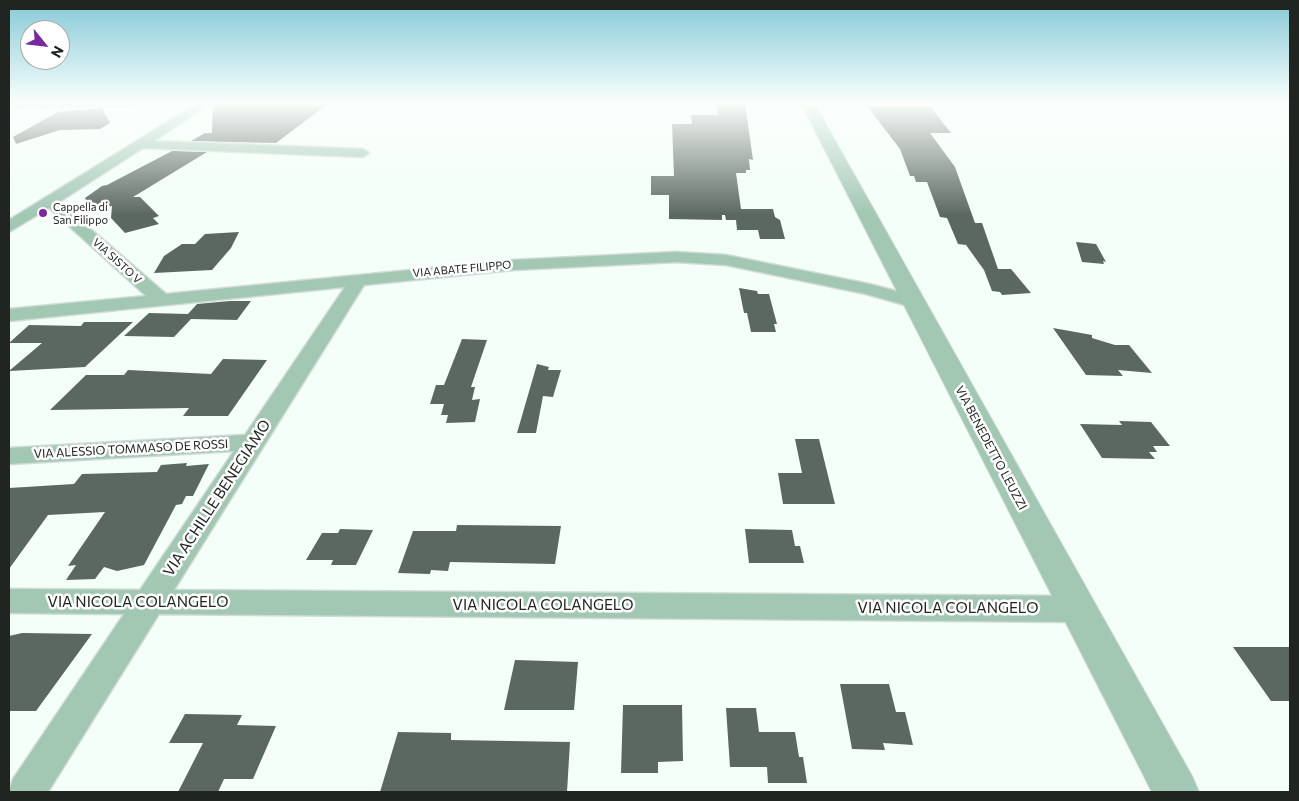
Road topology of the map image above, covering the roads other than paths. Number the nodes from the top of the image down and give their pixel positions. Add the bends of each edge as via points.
1 (147, 140) edge
2 (827, 140) edge
3 (141, 144) junction
4 (363, 153) dead end
5 (50, 201) junction
6 (9, 227) edge
7 (359, 279) junction
8 (162, 300) junction
9 (912, 301) junction
10 (9, 315) edge
11 (254, 442) junction
12 (9, 456) edge
13 (9, 602) edge
14 (149, 602) junction
15 (1078, 609) junction
16 (26, 792) edge
17 (1176, 792) edge

1 - 3 street
2 - 9 street, VIA BENEDETTO LEUZZI
3 - 4 street
3 - 5 street
5 - 6 street
5 - 8 street, VIA SISTO V
7 - 8 street, VIA ABATE FILIPPO
7 - 9 street, VIA ABATE FILIPPO via 512,265 706,258 792,273
7 - 11 street, VIA ACHILLE BENEGIAMO
8 - 10 street, VIA ABATE FILIPPO
9 - 15 street, VIA BENEDETTO LEUZZI
11 - 12 street, VIA ALESSIO TOMMASO DE ROSSI
11 - 14 street, VIA ACHILLE BENEGIAMO
13 - 14 street, VIA NICOLA COLANGELO
14 - 15 street, VIA NICOLA COLANGELO
14 - 16 street, VIA ACHILLE BENEGIAMO
15 - 17 street, VIA BENEDETTO LEUZZI

